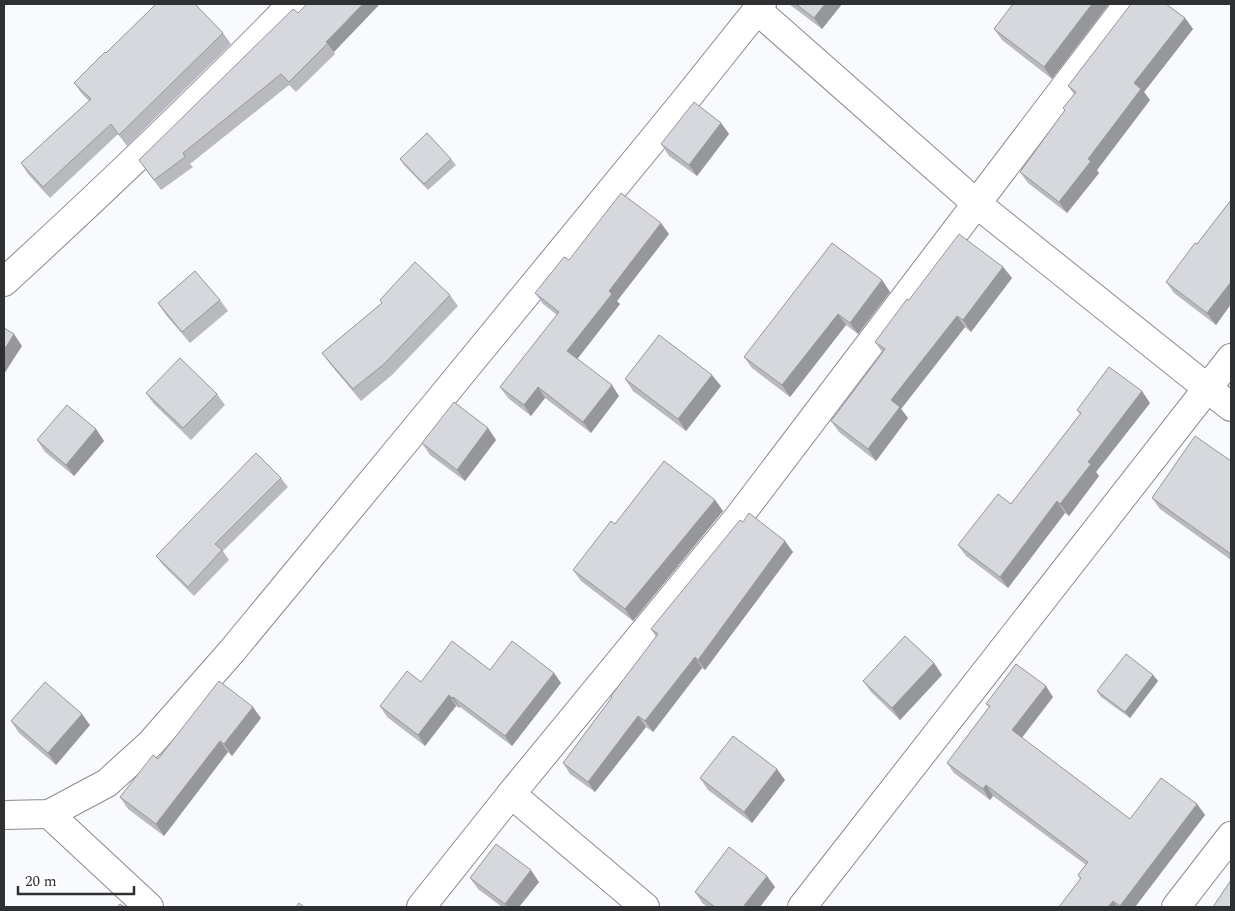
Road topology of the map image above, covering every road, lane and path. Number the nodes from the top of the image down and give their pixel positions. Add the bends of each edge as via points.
1 (292, 4) edge
2 (1128, 4) edge
3 (759, 7) edge
4 (977, 204) junction
5 (4, 282) edge
6 (1231, 358) edge
7 (1208, 388) junction
8 (1231, 408) edge
9 (511, 794) junction
10 (49, 814) junction
11 (4, 815) edge
12 (1231, 836) edge
13 (149, 907) edge
14 (421, 907) edge
15 (645, 907) edge
16 (802, 907) edge
17 (1176, 907) edge

1 - 5 street via 98,195
2 - 4 street
3 - 4 street
3 - 10 street via 232,651 151,743 107,783
4 - 7 street
4 - 9 street via 737,519
6 - 7 street
7 - 8 street
7 - 16 street
9 - 14 street
9 - 15 street
10 - 11 street
10 - 13 street
12 - 17 street

